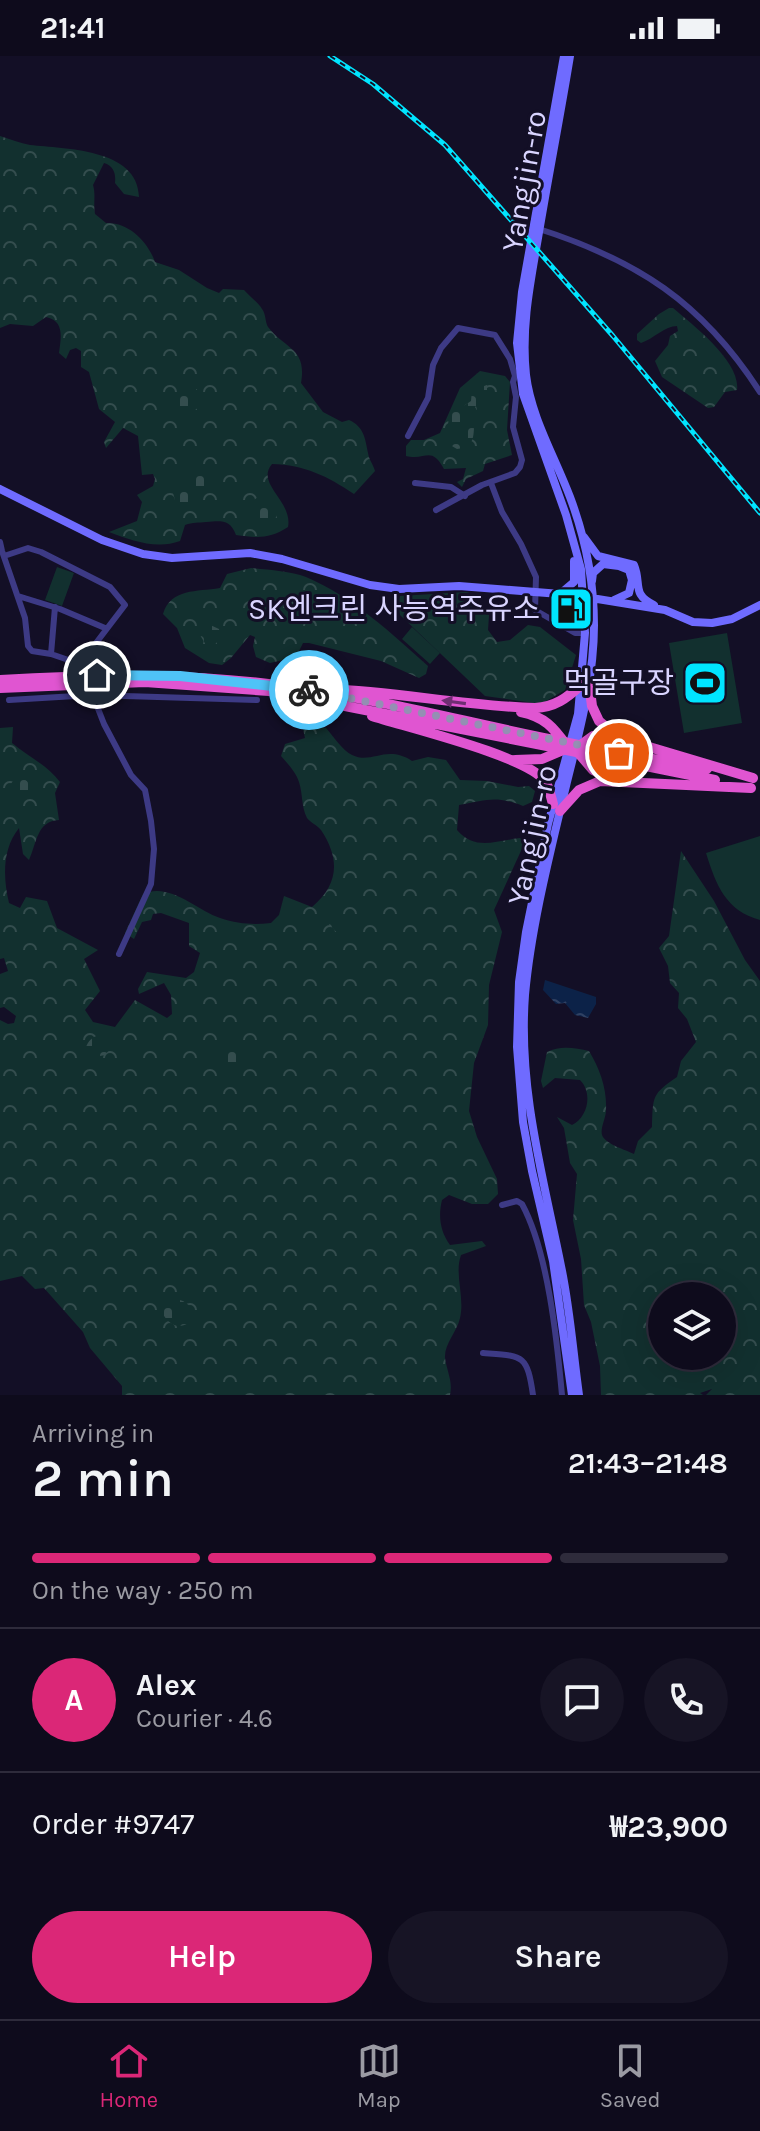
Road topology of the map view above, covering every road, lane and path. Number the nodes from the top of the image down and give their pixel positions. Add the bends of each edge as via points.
1 (567, 56) edge
2 (536, 228) junction
3 (514, 359) junction
4 (760, 392) edge
5 (408, 436) dead end
6 (415, 483) dead end
7 (491, 483) junction
8 (0, 489) edge
9 (465, 496) junction
10 (436, 510) dead end
11 (581, 532) junction
12 (0, 542) edge
13 (575, 544) junction
14 (4, 556) junction
15 (592, 585) junction
16 (535, 592) junction
17 (559, 594) junction
18 (18, 596) junction
19 (588, 597) junction
20 (613, 601) junction
21 (629, 603) junction
22 (760, 605) edge
23 (55, 607) junction
24 (665, 610) junction
25 (594, 612) junction
26 (585, 617) junction
27 (105, 628) junction
28 (585, 633) junction
29 (51, 654) junction
30 (0, 680) edge
31 (585, 684) junction
32 (0, 688) edge
33 (299, 688) junction
34 (91, 692) junction
35 (313, 698) junction
36 (9, 700) dead end
37 (257, 700) dead end
38 (491, 705) junction
39 (619, 738) junction
40 (553, 744) junction
41 (571, 749) junction
42 (509, 760) junction
43 (625, 781) junction
44 (756, 784) edge
45 (556, 808) junction
46 (119, 954) dead end
47 (502, 1205) dead end
48 (483, 1353) dead end
49 (533, 1395) edge
50 (562, 1395) edge
51 (572, 1395) edge
52 (579, 1395) edge

1 - 2 main road, Yangjin-ro
2 - 3 main road, Yangjin-ro
2 - 4 street via 626,263 666,289 724,341
2 - 11 main road, Yangjin-ro via 525,320 526,379
3 - 5 street via 495,335 458,328 433,365 428,398
3 - 7 street via 513,427 522,460 515,473
3 - 13 main road, Yangjin-ro
6 - 9 street via 451,487
7 - 9 street
7 - 16 street via 536,577
8 - 16 main road via 102,540 143,554 172,558 250,553 399,589 459,586
9 - 10 street
11 - 15 main road, Yangjin-ro
11 - 24 main road via 598,556 634,565 643,600
12 - 14 street
13 - 17 main road via 574,582
13 - 19 main road, Yangjin-ro
14 - 18 street
14 - 27 street via 28,548 110,587 125,605
15 - 19 main road, Yangjin-ro
15 - 20 main road via 593,573 603,564 626,568 632,580 629,593
16 - 17 main road
16 - 28 street via 535,610 575,633
17 - 19 main road
17 - 26 main road via 575,602
18 - 23 street
18 - 29 street via 28,646
19 - 20 main road
19 - 25 main road, Yangjin-ro
19 - 26 main road, Yangjin-ro
20 - 21 main road
21 - 24 main road
21 - 25 main road via 604,605
22 - 24 main road via 712,623 693,622
23 - 27 street
23 - 29 street
25 - 31 main road, Yangjin-ro
26 - 28 main road, Yangjin-ro
27 - 29 street via 81,666
28 - 31 main road, Yangjin-ro
30 - 33 highway via 180,676
31 - 38 highway via 546,707
31 - 39 highway via 599,721
31 - 41 main road, Yangjin-ro
32 - 35 highway via 145,682
38 -> 33 highway via 390,692
33 - 40 highway
34 - 36 street
34 - 37 street
34 - 46 street via 131,775 145,790 154,849 151,884
35 - 40 highway
35 - 42 highway
38 - 41 highway via 543,719
39 - 41 highway via 593,736
39 - 44 highway
40 - 44 highway, bridge
41 - 42 highway via 542,759
41 - 43 highway via 593,770
41 - 45 main road, Yangjin-ro
42 - 45 highway via 545,781
43 - 44 highway
43 - 45 highway via 591,784
45 - 51 main road, Yangjin-ro via 526,932 517,1047 523,1122 553,1261
45 - 52 main road, Yangjin-ro via 525,992 525,1072 567,1293
47 - 50 street via 522,1204 535,1238
48 - 49 street via 524,1362

